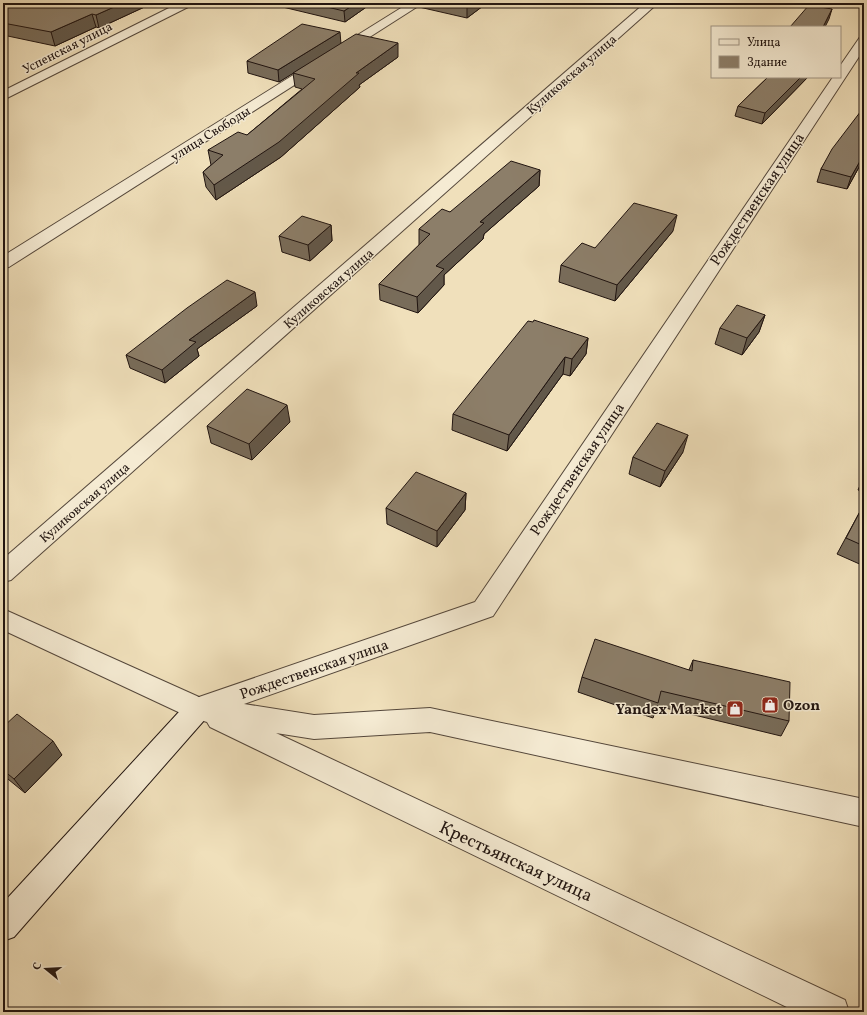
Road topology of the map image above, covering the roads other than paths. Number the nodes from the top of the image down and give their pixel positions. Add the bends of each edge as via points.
1 (188, 3) edge
2 (417, 3) edge
3 (652, 3) edge
4 (864, 40) edge
5 (841, 74) edge
6 (839, 78) edge
7 (3, 96) edge
8 (3, 263) edge
9 (3, 573) edge
10 (3, 619) edge
11 (198, 710) junction
12 (864, 813) edge
13 (3, 926) edge
14 (833, 1012) edge

1 - 7 street, Успенская улица
2 - 8 street, улица Свободы
3 - 9 street, Куликовская улица
4 - 5 street, Рождественская улица
6 - 11 street, Рождественская улица via 484,609
10 - 11 street, Крестьянская улица
11 - 12 street via 314,728 430,720
11 - 13 street
11 - 14 street, Крестьянская улица

